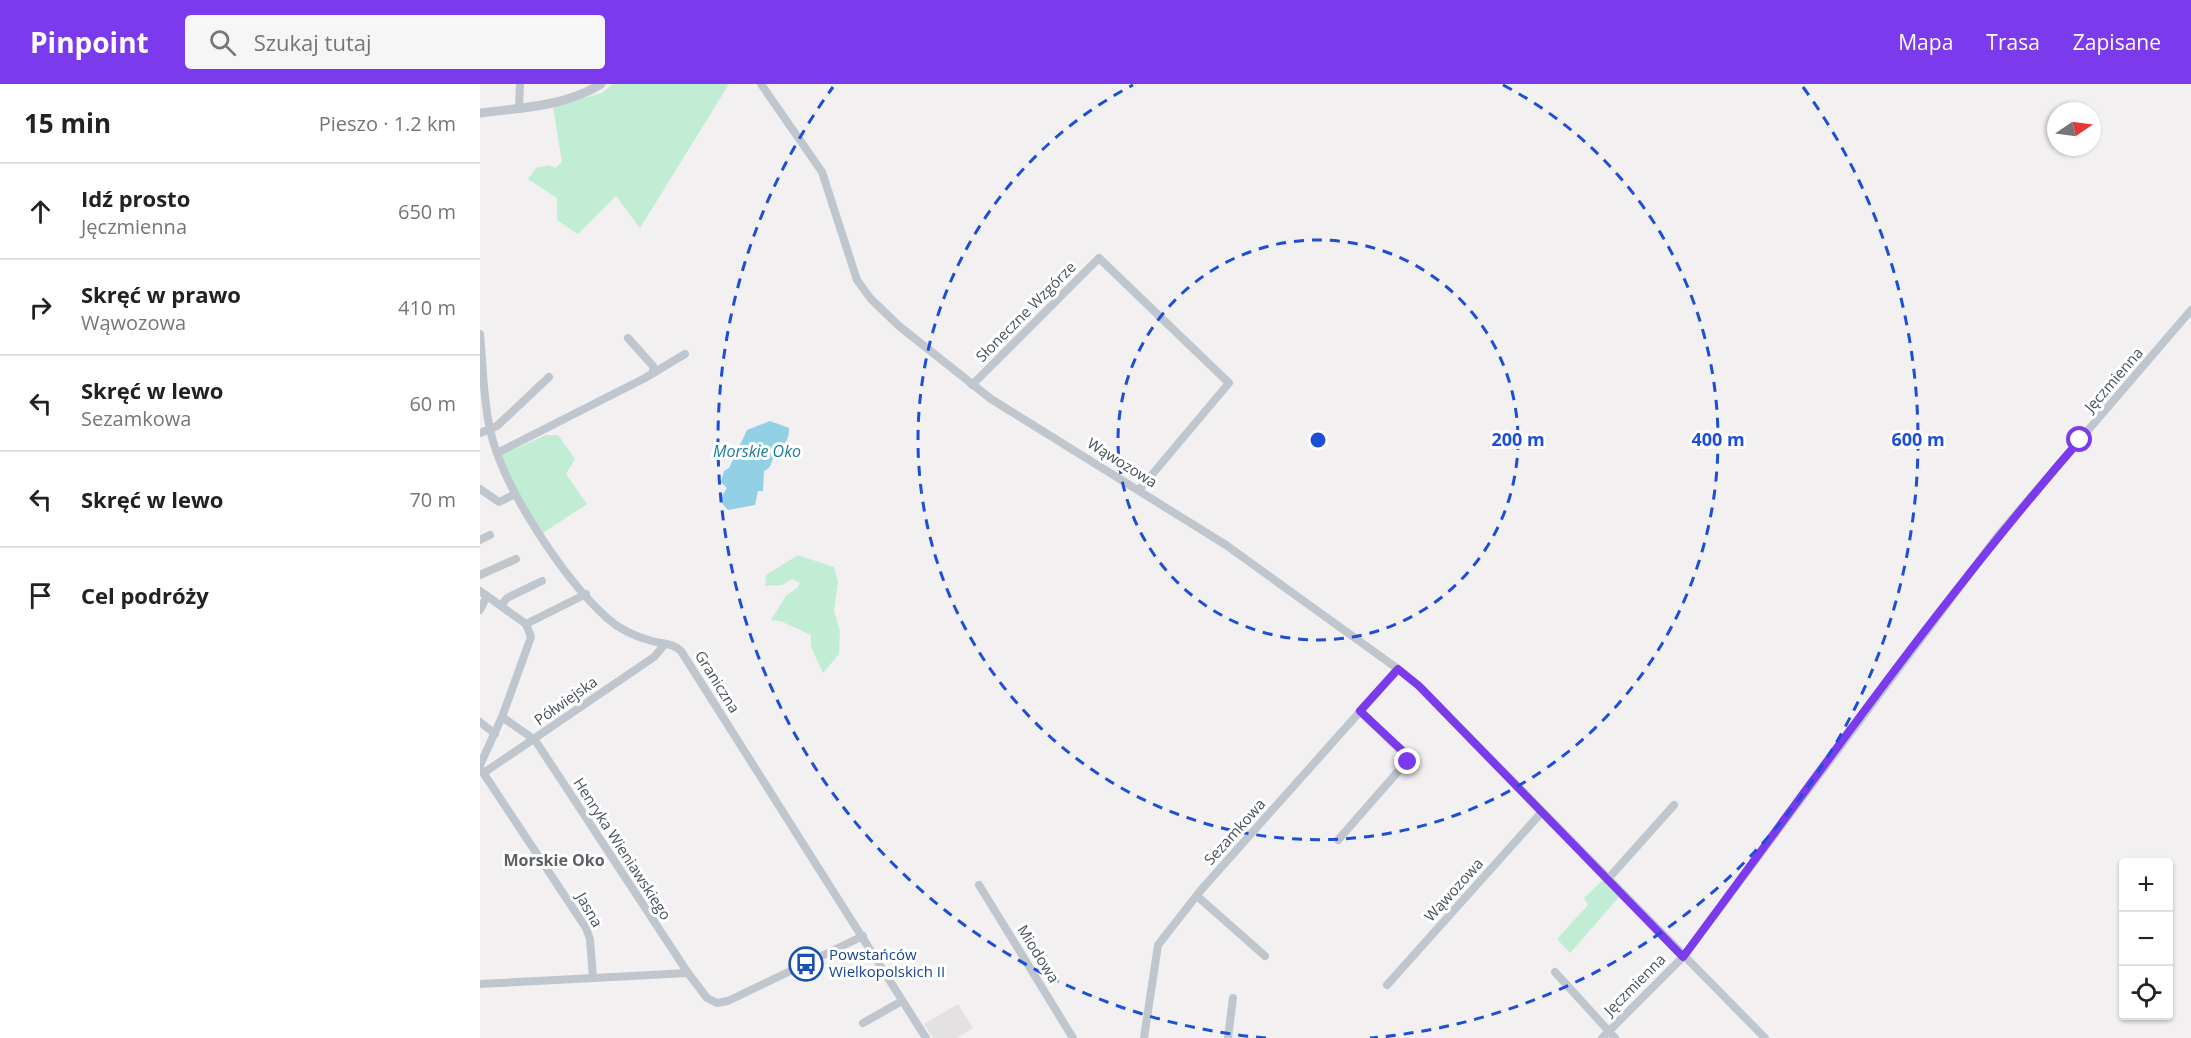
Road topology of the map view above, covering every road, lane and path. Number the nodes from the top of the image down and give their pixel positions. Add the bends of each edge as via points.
1 (520, 84) edge
2 (601, 84) edge
3 (761, 84) edge
4 (519, 108) junction
5 (480, 113) edge
6 (2191, 310) edge
7 (480, 334) edge
8 (628, 338) dead end
9 (685, 354) dead end
10 (653, 373) junction
11 (549, 377) dead end
12 (972, 385) junction
13 (490, 430) junction
14 (480, 433) edge
15 (497, 453) junction
16 (480, 489) edge
17 (1139, 490) junction
18 (515, 494) junction
19 (490, 535) dead end
20 (480, 540) edge
21 (516, 559) dead end
22 (480, 575) edge
23 (542, 581) dead end
24 (483, 593) edge
25 (586, 594) junction
26 (501, 605) junction
27 (480, 610) edge
28 (526, 624) junction
29 (665, 644) junction
30 (1398, 669) junction
31 (1360, 711) junction
32 (502, 717) junction
33 (480, 722) edge
34 (495, 734) junction
35 (535, 740) junction
36 (482, 768) edge
37 (1674, 805) dead end
38 (1540, 813) junction
39 (1338, 840) dead end
40 (1607, 880) junction
41 (979, 885) dead end
42 (1197, 896) junction
43 (862, 936) junction
44 (1265, 956) dead end
45 (1683, 957) junction
46 (1556, 972) dead end
47 (688, 973) junction
48 (592, 978) junction
49 (480, 984) edge
50 (1387, 985) dead end
51 (1233, 998) dead end
52 (902, 1000) junction
53 (863, 1023) dead end
54 (1610, 1029) junction
55 (926, 1038) edge
56 (1073, 1038) edge
57 (1144, 1038) edge
58 (1228, 1038) edge
59 (1602, 1038) edge
60 (1615, 1038) edge
61 (1765, 1038) edge

1 - 4 street
2 - 4 street via 586,94
3 - 12 street, Wąwozowa via 822,172 857,280 899,326
4 - 5 street
6 - 45 street, Jęczmienna via 2000,533
7 - 13 street, Graniczna
8 - 10 street via 653,366
9 - 10 street
10 - 15 street
11 - 13 street
12 - 17 street, Wąwozowa
12 - 17 street, Słoneczne Wzgórze via 1099,258 1229,383
13 - 14 street
13 - 15 street, Graniczna
15 - 18 street, Graniczna
16 - 18 street via 499,502
17 - 30 street, Wąwozowa via 1226,545
18 - 25 street, Graniczna via 550,550
19 - 20 street
21 - 22 street
23 - 26 street via 507,598
24 - 26 street
24 - 27 street
25 - 28 street
25 - 29 street, Graniczna via 608,619 627,631
26 - 28 street
28 - 32 street via 530,643
29 - 35 street, Półwiejska via 654,657
29 - 43 street, Graniczna via 681,651
30 - 31 street, Sezamkowa
30 - 38 street, Wąwozowa via 1419,686
31 - 39 street via 1409,759
31 - 42 street, Sezamkowa
32 - 34 street
32 - 35 street
33 - 34 street
34 - 36 street
35 - 36 street, Półwiejska
35 - 47 street, Henryka Wieniawskiego
36 - 48 street, Jasna via 586,928
37 - 40 street
38 - 40 street, Wąwozowa
38 - 50 street, Wąwozowa
40 - 45 street, Wąwozowa
41 - 56 street, Miodowa
42 - 44 street
42 - 57 street, Sezamkowa via 1158,945
43 - 47 street, Henryka Wieniawskiego via 728,1001 717,1003 707,998
43 - 52 street, Graniczna
45 - 54 street, Jęczmienna
45 - 61 street, Wąwozowa
46 - 54 street, Jęczmienna
47 - 48 street
48 - 49 street
51 - 58 street
52 - 53 street
52 - 55 street, Graniczna
54 - 59 street, Jęczmienna
54 - 60 street

